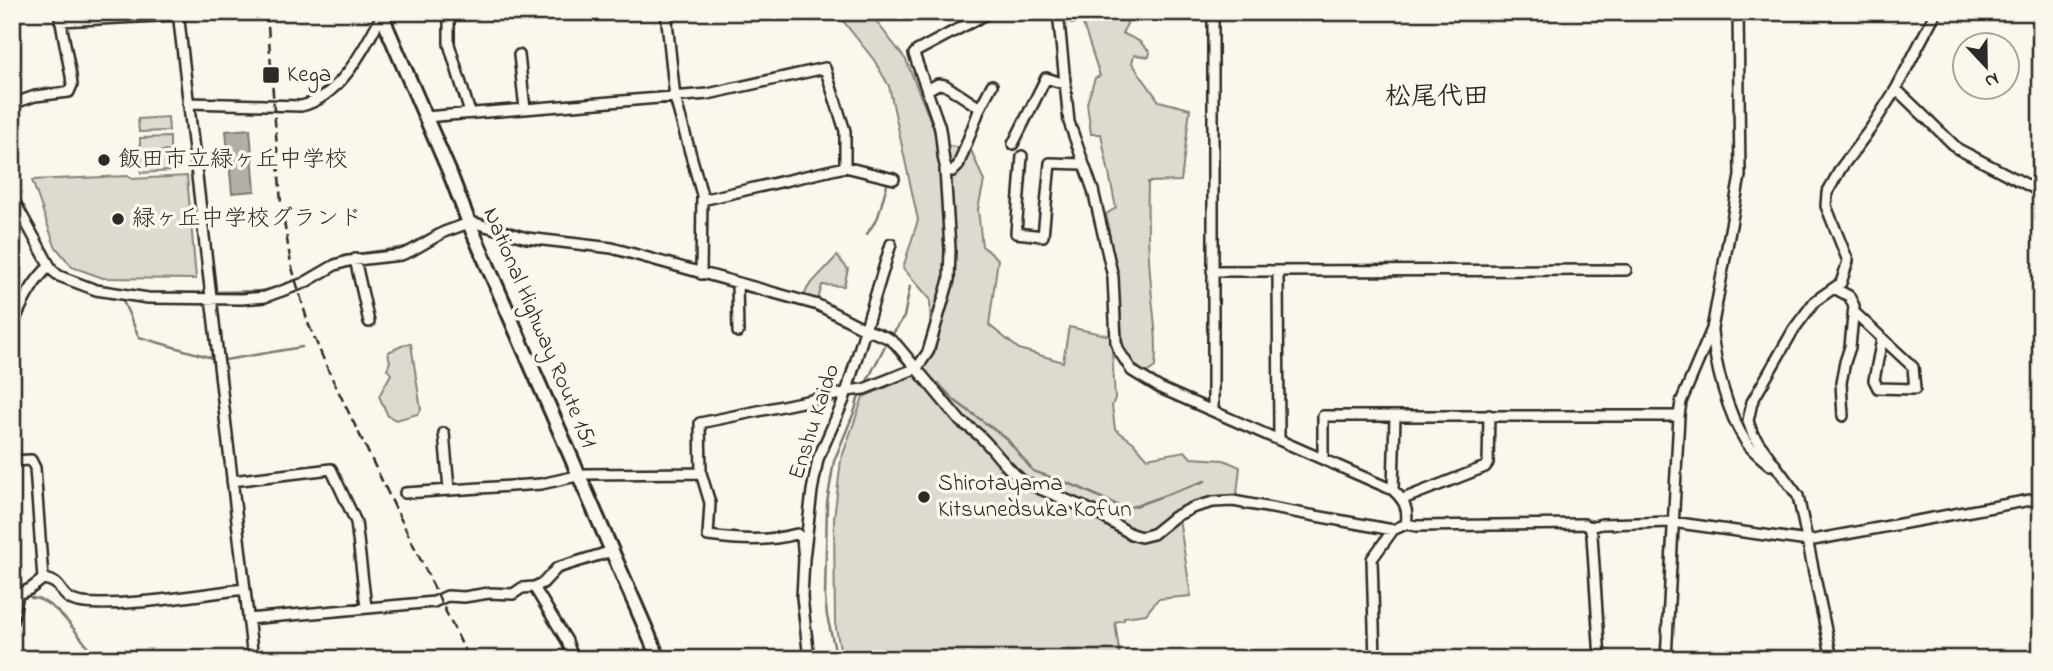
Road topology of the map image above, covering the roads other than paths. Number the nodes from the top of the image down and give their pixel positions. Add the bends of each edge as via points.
1 (449, 12) edge
2 (666, 12) edge
3 (989, 12) edge
4 (1058, 12) edge
5 (1213, 12) edge
6 (1738, 12) edge
7 (1936, 12) edge
8 (178, 13) edge
9 (382, 13) edge
10 (60, 17) edge
11 (519, 55) dead end
12 (1065, 84) junction
13 (992, 85) dead end
14 (1896, 89) junction
15 (927, 90) junction
16 (675, 98) junction
17 (188, 103) junction
18 (12, 104) edge
19 (980, 108) junction
20 (525, 109) junction
21 (470, 113) junction
22 (425, 117) junction
23 (1013, 144) dead end
24 (1022, 156) dead end
25 (1083, 164) junction
26 (845, 167) junction
27 (945, 169) junction
28 (894, 179) dead end
29 (2041, 192) edge
30 (12, 197) edge
31 (702, 200) junction
32 (470, 223) junction
33 (891, 244) dead end
34 (355, 259) junction
35 (50, 266) junction
36 (1626, 270) dead end
37 (1212, 271) junction
38 (1278, 271) junction
39 (701, 274) junction
40 (737, 283) junction
41 (1835, 288) junction
42 (211, 297) junction
43 (1854, 312) junction
44 (369, 322) dead end
45 (12, 329) edge
46 (865, 329) junction
47 (1712, 329) junction
48 (738, 332) dead end
49 (1882, 339) junction
50 (917, 368) junction
51 (846, 392) junction
52 (1213, 411) junction
53 (1489, 415) junction
54 (1395, 416) junction
55 (1679, 416) junction
56 (1843, 416) dead end
57 (444, 433) dead end
58 (1279, 440) junction
59 (1323, 459) junction
60 (12, 461) edge
61 (701, 472) junction
62 (580, 475) junction
63 (1783, 477) junction
64 (232, 481) junction
65 (449, 489) junction
66 (1393, 490) junction
67 (405, 493) dead end
68 (2041, 498) edge
69 (1403, 499) junction
70 (810, 505) junction
71 (1672, 522) junction
72 (1406, 524) junction
73 (1590, 527) junction
74 (1393, 530) junction
75 (797, 534) junction
76 (1808, 541) junction
77 (612, 551) junction
78 (804, 559) junction
79 (43, 579) junction
80 (534, 587) junction
81 (244, 590) junction
82 (15, 596) edge
83 (366, 607) junction
84 (248, 619) junction
85 (12, 622) edge
86 (253, 659) edge
87 (573, 659) edge
88 (659, 659) edge
89 (809, 659) edge
90 (1374, 659) edge
91 (1600, 659) edge
92 (1666, 659) edge
93 (1832, 659) edge

1 - 21 street via 449,44
2 - 16 street
3 - 15 street via 914,54
4 - 12 street
5 - 37 street
6 - 47 street via 1740,176
7 - 14 street
8 - 10 street
8 - 17 street
9 - 17 street via 345,74 315,103
9 - 22 highway, National Highway Route 151
10 - 18 street via 71,76 69,92
11 - 20 street
12 - 23 street via 1046,78
12 - 25 street via 1070,128
13 - 19 street
14 - 29 street via 1958,149
14 - 41 street via 1827,193 1826,206 1848,261
15 - 19 street via 945,85
15 - 27 street via 942,137
16 - 20 street
16 - 26 street via 825,68 845,131
16 - 31 street
17 - 42 street
19 - 27 street via 958,166 953,171
20 - 21 street
21 - 22 street
22 - 32 highway, National Highway Route 151
24 - 25 street via 1016,233 1043,236 1050,163
25 - 52 street via 1113,277 1116,342 1124,360 1145,380
26 - 28 street
26 - 31 street
27 - 50 street via 949,281 928,352
30 - 35 street
31 - 39 street
32 - 34 street via 401,255
32 - 39 street via 527,238 612,248
32 - 62 highway, National Highway Route 151
33 - 46 street, Enshu Kaido
34 - 42 street via 265,297
34 - 44 street
35 - 42 street via 59,276 96,290 148,298
35 - 45 street
36 - 38 street
37 - 38 street
37 - 52 street
38 - 58 street
39 - 40 street
40 - 46 street via 818,305
40 - 48 street
41 - 43 street via 1849,296
41 - 63 street via 1815,301 1794,329 1750,409 1753,435
42 - 64 street
43 - 49 street
43 - 56 street via 1841,383
46 - 50 street via 897,344
46 - 51 street, Enshu Kaido
47 - 55 street
47 - 63 street via 1734,418 1751,449
49 - 49 street via 1874,380 1878,388 1915,389 1913,368
50 - 51 street
50 - 74 street via 961,422 981,435 1016,477 1136,536 1153,534 1192,508 1233,501
51 - 61 street via 700,423
51 - 70 street, Enshu Kaido via 818,460
52 - 58 street
53 - 54 street
53 - 55 street
53 - 69 street via 1485,467
54 - 59 street via 1323,416
54 - 66 street
55 - 71 street
57 - 65 street
58 - 59 street
59 - 66 street
60 - 79 street via 31,460 35,468
61 - 62 street
61 - 75 street via 710,503 708,536 742,540
62 - 65 street via 541,484
62 - 77 highway, National Highway Route 151
63 - 76 street via 1798,496
64 - 81 street
64 - 83 street via 331,469 356,522
65 - 67 street
66 - 69 street
68 - 76 street
69 - 72 street
70 - 75 street via 805,526
70 - 78 street, Enshu Kaido
71 - 73 street
71 - 76 street
71 - 92 street
72 - 73 street
72 - 74 street
73 - 91 street
74 - 90 street via 1371,559
75 - 78 street via 802,538
76 - 93 street
77 - 80 street via 557,568
77 - 88 highway, National Highway Route 151
78 - 89 street, Enshu Kaido via 802,597
79 - 81 street via 53,580 71,600 87,603
79 - 82 street
80 - 83 street via 522,587 513,594 447,596 434,602
80 - 87 street
81 - 84 street
82 - 85 street
83 - 84 street
84 - 86 street

